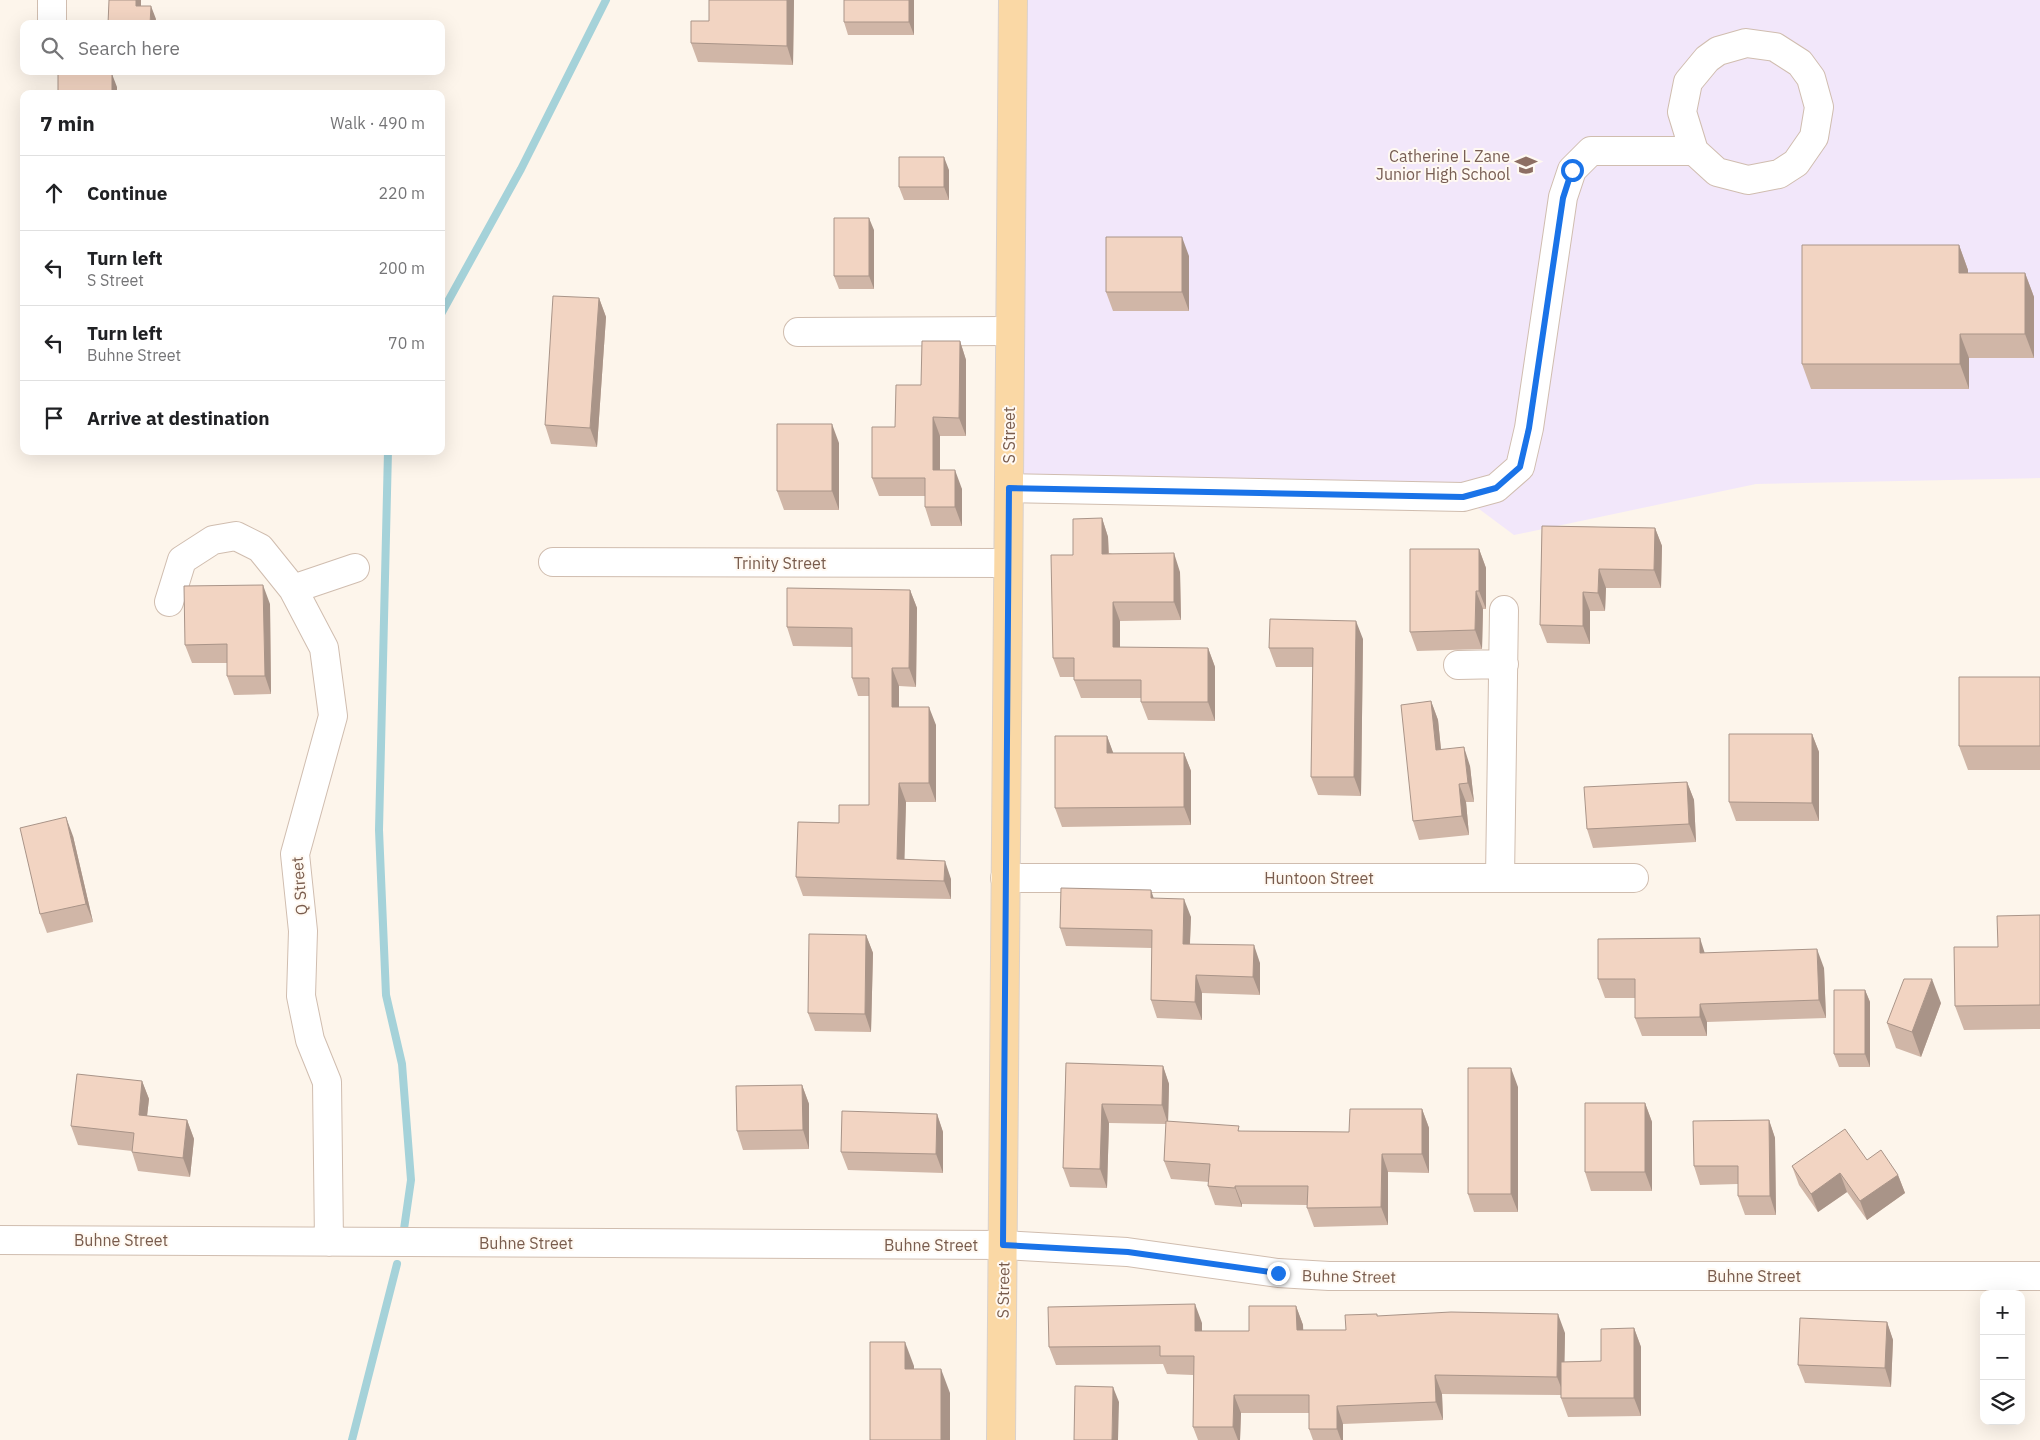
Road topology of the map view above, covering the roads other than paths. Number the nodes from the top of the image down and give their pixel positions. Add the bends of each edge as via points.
1 (1013, 0) edge
2 (1694, 151) junction
3 (1009, 331) junction
4 (798, 332) dead end
5 (1009, 488) junction
6 (553, 562) dead end
7 (1008, 563) junction
8 (355, 568) dead end
9 (293, 589) junction
10 (169, 602) dead end
11 (1504, 610) dead end
12 (1504, 664) junction
13 (1458, 665) dead end
14 (1005, 878) junction
15 (1500, 878) junction
16 (1634, 878) dead end
17 (0, 1240) edge
18 (329, 1242) junction
19 (1003, 1245) junction
20 (2040, 1276) edge
21 (1002, 1440) edge

1 - 3 main road, S Street
2 - 2 street via 1682,112 1688,82 1718,51 1746,43 1776,48 1800,63 1811,78 1819,107 1814,138 1796,163 1779,174 1748,180 1717,172
2 - 5 street via 1590,151 1572,170 1563,198 1529,428 1520,467 1496,488 1463,497
3 - 4 street
3 - 5 main road, S Street
5 - 7 main road, S Street
6 - 7 street, Trinity Street
7 - 14 main road, S Street
8 - 9 street
9 - 10 street, Q Street via 260,548 236,536 213,540 182,560
9 - 18 street, Q Street via 324,648 333,716 294,854 303,931 301,996 310,1040 326,1082
11 - 12 street
12 - 13 street
12 - 15 street
14 - 15 street, Huntoon Street
14 - 19 main road, S Street
15 - 16 street, Huntoon Street
17 - 18 street, Buhne Street
18 - 19 street, Buhne Street
19 - 20 street, Buhne Street via 1128,1252 1311,1276
19 - 21 main road, S Street

